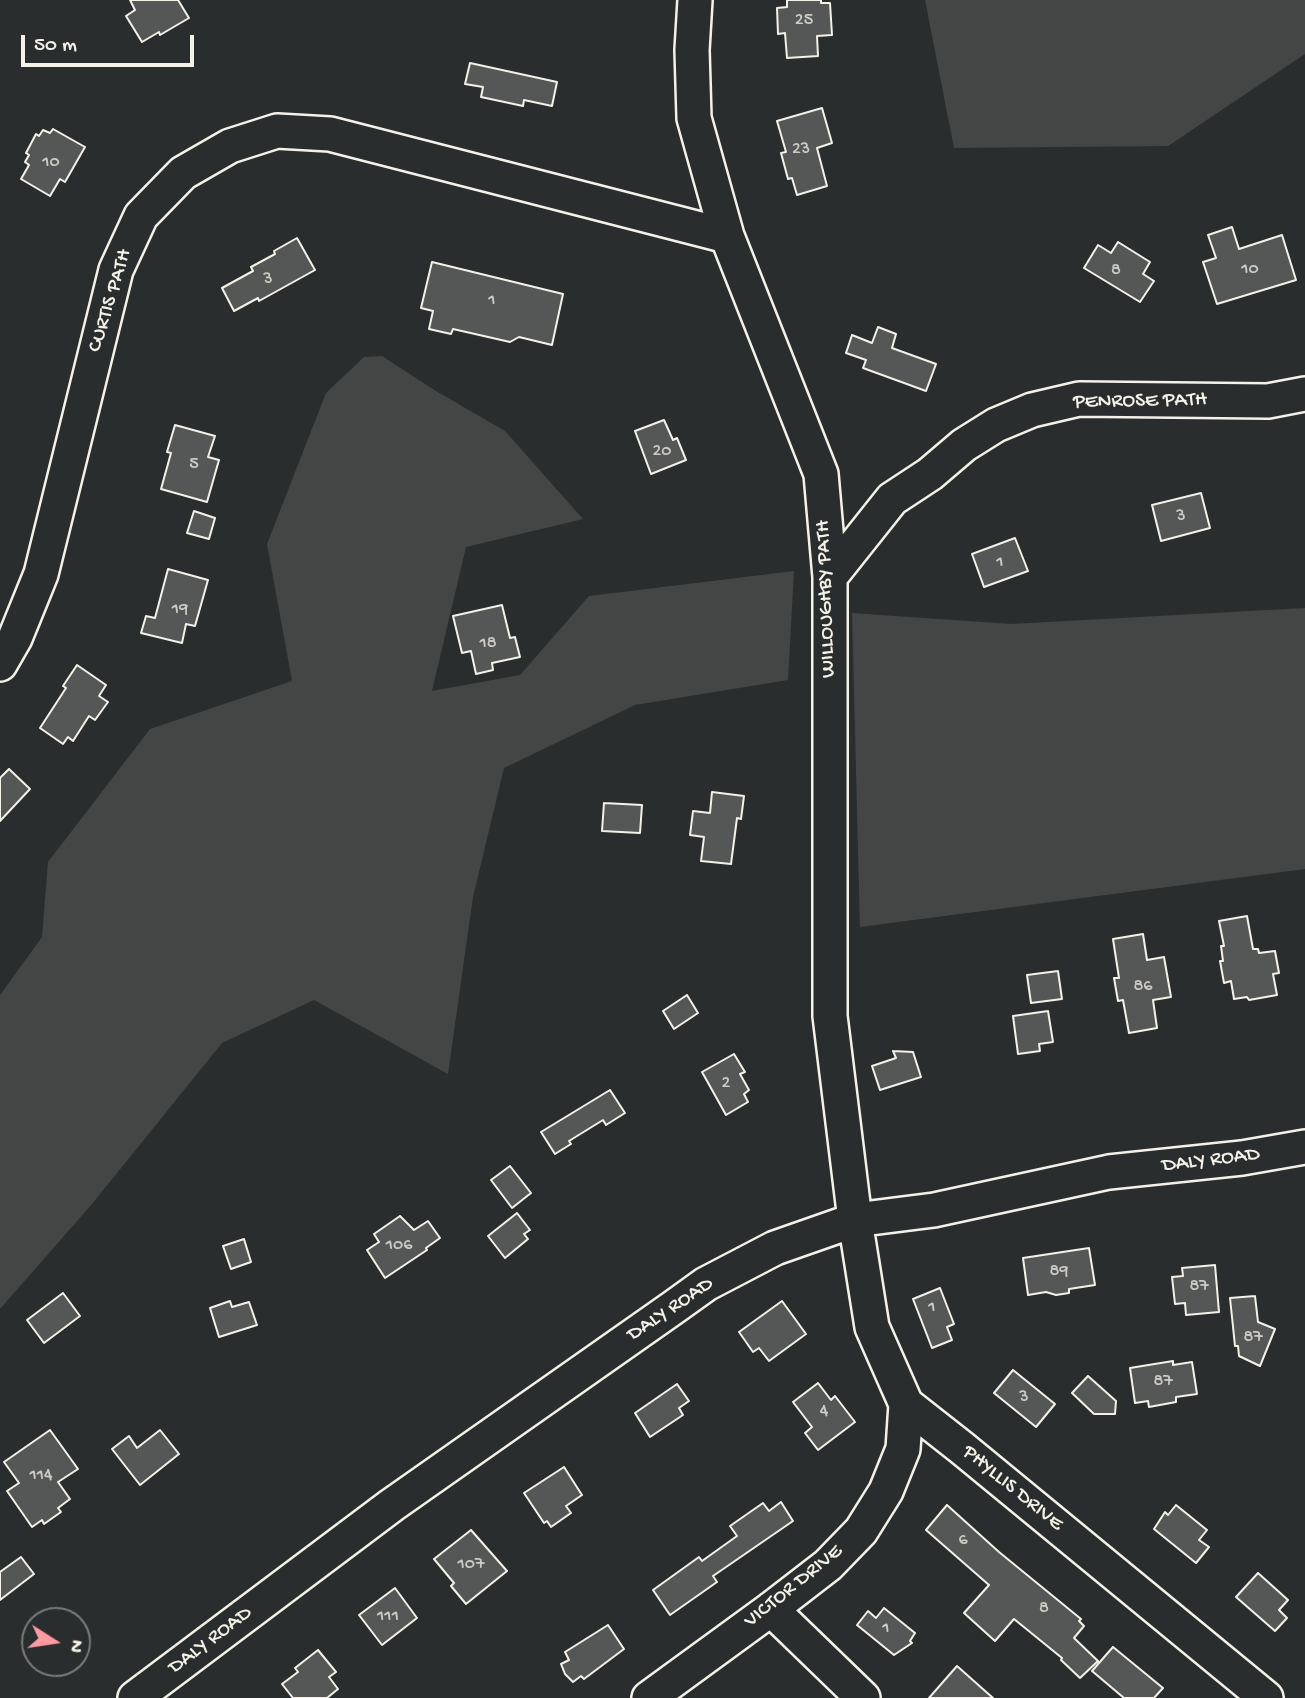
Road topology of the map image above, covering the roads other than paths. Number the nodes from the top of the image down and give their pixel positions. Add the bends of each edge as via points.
1 (695, 0) edge
2 (727, 236) junction
3 (1305, 394) edge
4 (830, 577) junction
5 (0, 664) edge
6 (1305, 1147) edge
7 (855, 1220) junction
8 (906, 1404) junction
9 (771, 1609) junction
10 (135, 1698) edge
11 (649, 1698) edge
12 (863, 1698) edge
13 (1266, 1698) edge

1 - 2 street, WILLOUGHBY PATH via 694,118
2 - 4 street, WILLOUGHBY PATH via 821,474
2 - 5 street, CURTIS PATH via 330,134 277,131 230,146 183,173 141,216 116,270 41,574
3 - 4 street, PENROSE PATH via 1268,401 1079,399 1032,410 964,445 892,499
4 - 7 street, WILLOUGHBY PATH via 830,1016
6 - 7 street, DALY ROAD via 1109,1172 934,1210
7 - 8 street, PHYLLIS DRIVE via 872,1327
7 - 10 street, DALY ROAD via 775,1248 706,1284 392,1505
8 - 9 street, VICTOR DRIVE via 903,1449 886,1490 861,1531 828,1565
8 - 13 street, PHYLLIS DRIVE
9 - 11 street, VICTOR DRIVE
9 - 12 street

